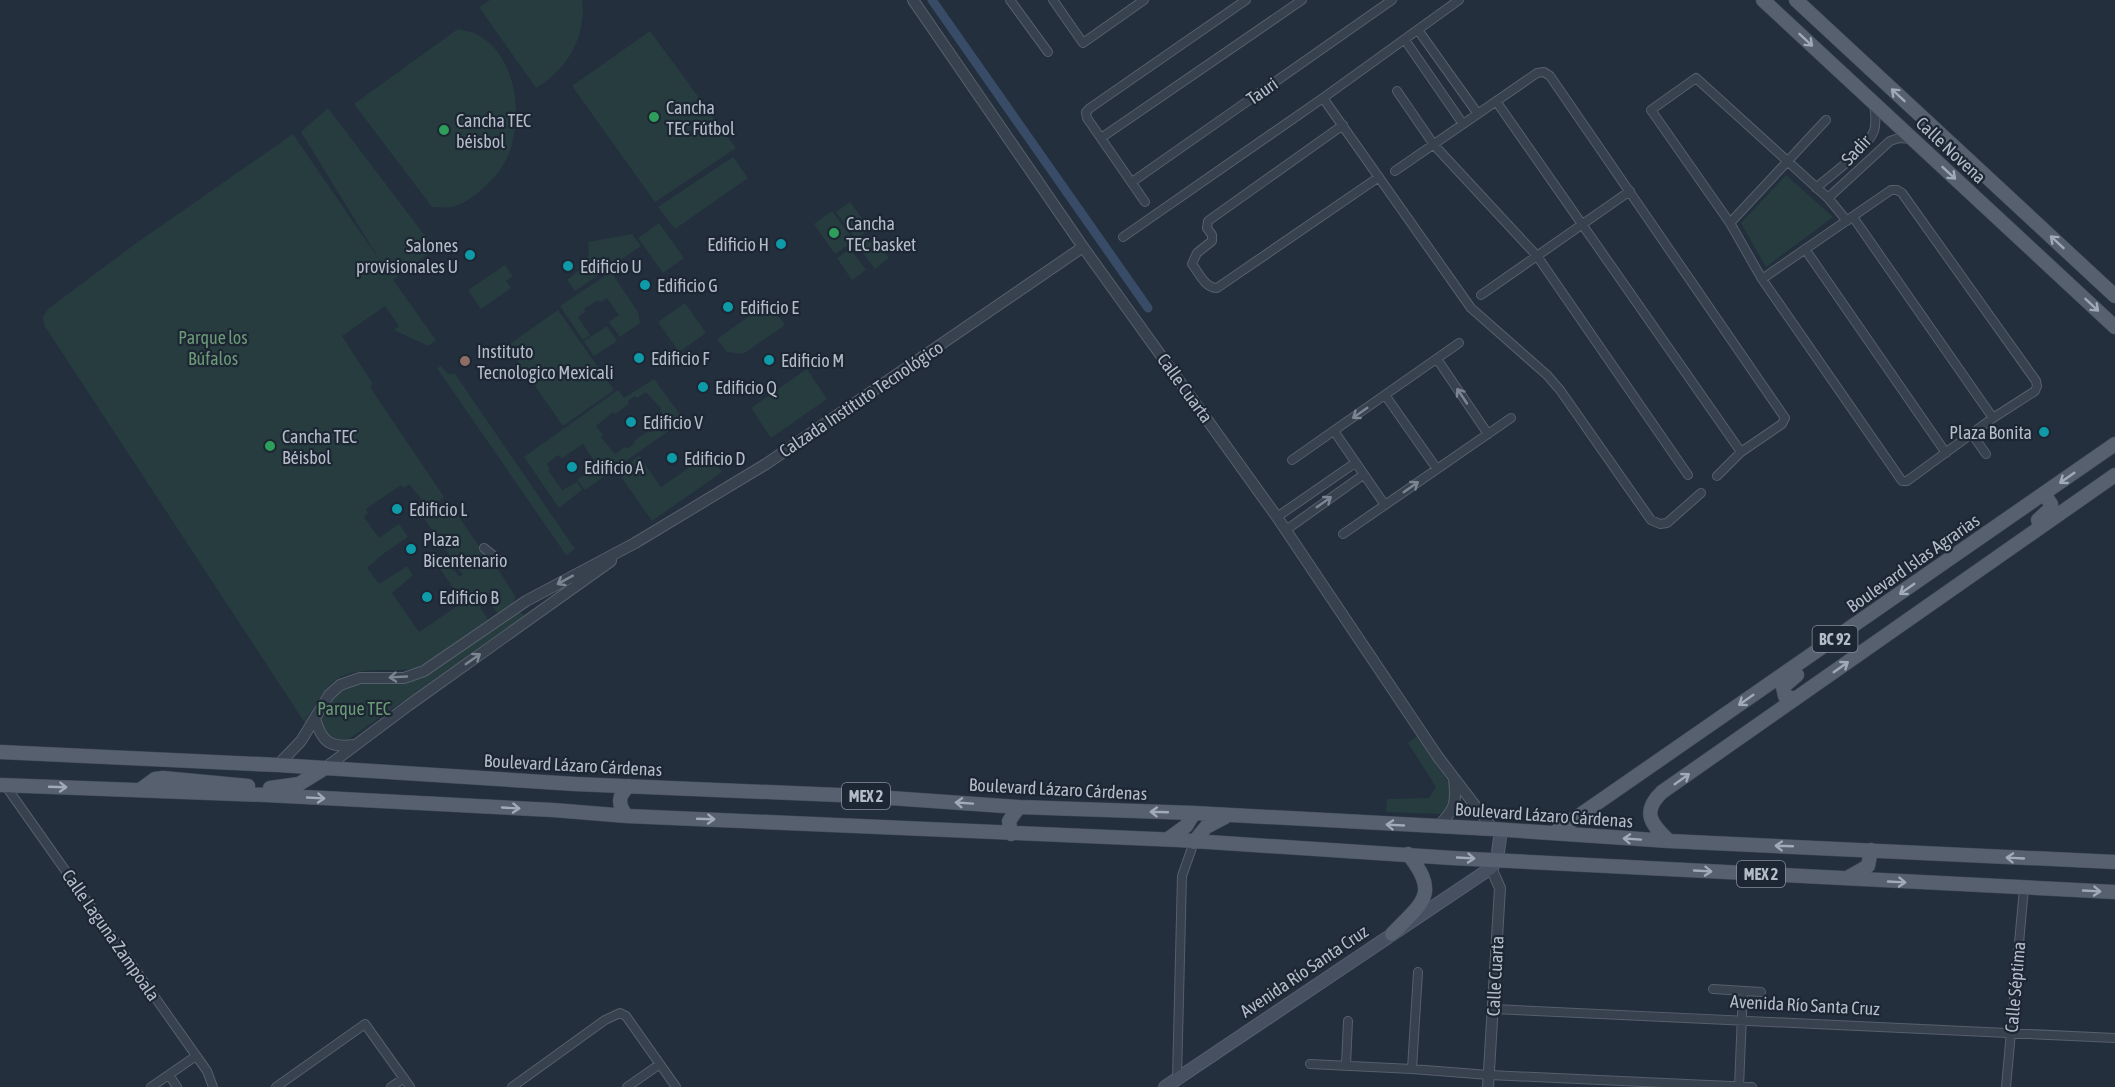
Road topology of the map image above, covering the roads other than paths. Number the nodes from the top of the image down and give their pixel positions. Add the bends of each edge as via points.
1 (913, 0) edge
2 (1010, 0) edge
3 (1053, 0) edge
4 (1246, 0) edge
5 (1302, 0) edge
6 (1392, 0) edge
7 (1459, 0) edge
8 (1763, 0) edge
9 (1796, 0) edge
10 (1138, 2) edge
11 (1418, 30) junction
12 (1405, 40) junction
13 (1048, 52) dead end
14 (1397, 91) dead end
15 (1323, 98) junction
16 (1496, 101) junction
17 (1874, 102) junction
18 (1478, 114) junction
19 (1826, 120) dead end
20 (1463, 124) junction
21 (1343, 125) junction
22 (1101, 138) junction
23 (1913, 139) junction
24 (1434, 145) junction
25 (1789, 161) junction
26 (1395, 171) dead end
27 (1379, 177) junction
28 (1132, 182) junction
29 (1816, 188) junction
30 (1630, 191) junction
31 (1828, 198) junction
32 (1145, 202) dead end
33 (1850, 219) junction
34 (1730, 224) junction
35 (1582, 225) junction
36 (1123, 237) dead end
37 (1083, 247) junction
38 (1805, 249) junction
39 (1537, 256) junction
40 (1762, 279) junction
41 (1481, 295) dead end
42 (2115, 296) edge
43 (2115, 327) edge
44 (1459, 344) dead end
45 (1437, 359) junction
46 (1385, 394) junction
47 (1511, 418) dead end
48 (1993, 418) junction
49 (1334, 431) junction
50 (1488, 434) junction
51 (1972, 434) junction
52 (2115, 444) edge
53 (1741, 452) junction
54 (1946, 453) junction
55 (1986, 453) dead end
56 (1292, 460) dead end
57 (1355, 463) junction
58 (1437, 469) junction
59 (1363, 475) junction
60 (1688, 475) dead end
61 (2115, 475) edge
62 (1717, 476) dead end
63 (1701, 493) dead end
64 (2044, 494) junction
65 (1385, 505) junction
66 (1277, 517) junction
67 (1286, 530) junction
68 (1343, 534) dead end
69 (635, 543) junction
70 (2015, 545) junction
71 (484, 548) dead end
72 (500, 561) dead end
73 (519, 606) junction
74 (529, 620) junction
75 (1836, 638) junction
76 (1795, 699) junction
77 (315, 719) junction
78 (355, 745) junction
79 (2, 750) edge
80 (278, 765) junction
81 (325, 768) junction
82 (1454, 778) junction
83 (2, 785) edge
84 (629, 786) junction
85 (140, 790) junction
86 (1019, 807) junction
87 (1194, 813) junction
88 (627, 816) junction
89 (1227, 816) junction
90 (1437, 827) junction
91 (1497, 830) junction
92 (1554, 833) junction
93 (1011, 834) junction
94 (1168, 840) junction
95 (1669, 841) junction
96 (1194, 842) junction
97 (1871, 850) junction
98 (1408, 855) junction
99 (2115, 862) edge
100 (1494, 864) junction
101 (1845, 879) junction
102 (2024, 888) junction
103 (2115, 892) edge
104 (1392, 934) junction
105 (1418, 972) dead end
106 (1713, 989) dead end
107 (1743, 991) junction
108 (1761, 992) dead end
109 (1493, 1009) junction
110 (1742, 1020) junction
111 (1348, 1021) dead end
112 (2012, 1033) junction
113 (2115, 1038) edge
114 (196, 1056) junction
115 (660, 1064) junction
116 (1310, 1064) dead end
117 (1346, 1065) junction
118 (1412, 1069) junction
119 (169, 1075) junction
120 (1489, 1075) junction
121 (404, 1078) junction
122 (1177, 1078) junction
123 (152, 1087) edge
124 (177, 1087) edge
125 (213, 1087) edge
126 (276, 1087) edge
127 (391, 1087) edge
128 (410, 1087) edge
129 (512, 1087) edge
130 (627, 1087) edge
131 (676, 1087) edge
132 (1165, 1087) edge
133 (1488, 1087) edge
134 (1739, 1087) edge
135 (1752, 1087) edge
136 (2007, 1087) edge

1 - 37 street, Calle Cuarta
2 - 13 street
3 - 10 street via 1083,43
4 - 22 street via 1090,108 1087,118
5 - 22 street
6 - 28 street, Tauri
7 - 11 street
8 -> 17 main road, Calle Novena
42 -> 9 main road, Calle Novena
11 - 12 street
11 - 18 street
12 - 15 street
12 - 20 street
14 - 24 street
15 - 21 street
15 - 36 street
16 - 18 street
16 - 30 street via 1537,73 1550,76
16 - 35 street
17 - 23 main road, Calle Novena
17 - 29 street, Sadir via 1876,120 1870,138
18 - 20 street
19 - 25 street
20 - 24 street
21 - 27 street
21 - 27 street via 1208,221 1212,241 1197,253 1192,264 1206,284 1217,288
22 - 28 street
23 - 31 street, Sadir via 1890,141
23 -> 43 main road, Calle Novena
24 - 26 street
24 - 39 street
25 - 29 street
25 - 34 street
25 - 34 street via 1696,78 1651,110
27 - 63 street via 1471,308 1560,390 1651,520 1667,524
28 - 32 street
29 - 31 street
30 - 35 street
30 - 53 street via 1785,418
31 - 33 street
33 - 38 street
33 - 48 street
33 - 48 street via 1891,190 1902,193 2036,381 2035,391
34 - 40 street
35 - 39 street
35 - 53 street
37 - 66 street, Calle Cuarta
37 - 69 street, Calzada Instituto Tecnológico via 766,464
38 - 40 street
38 - 54 street
39 - 41 street
39 - 60 street
40 - 54 street via 1902,481
44 - 45 street
45 - 46 street
50 -> 45 street
46 -> 49 street
46 - 58 street
47 - 50 street
48 - 51 street
49 - 56 street
49 - 57 street
50 - 58 street
51 - 54 street
51 - 55 street
52 -> 64 main road, Boulevard Islas Agrarias / BC 92
53 - 62 street
57 - 59 street
57 - 66 street
65 -> 58 street
59 - 65 street
67 -> 59 street
61 - 70 main road, BC 92
64 - 70 main road via 2051,504 2050,510 2025,530
64 -> 75 main road, Boulevard Islas Agrarias / BC 92
65 - 68 street
66 - 67 street, Calle Cuarta
67 - 82 street, Calle Cuarta
69 -> 73 street, Calzada Instituto Tecnológico
69 - 74 street, Calzada Instituto Tecnológico
76 -> 70 main road, BC 92
71 - 72 street
73 - 74 street via 526,610
73 -> 77 street, Calzada Instituto Tecnológico via 419,674 360,678 340,685
78 -> 74 street, Calzada Instituto Tecnológico
75 - 76 main road via 1833,650 1783,687 1785,696
75 -> 92 main road, Boulevard Islas Agrarias / BC 92
95 -> 76 main road, BC 92 via 1651,819 1650,807 1656,798
77 - 78 street via 331,744
77 - 80 street, Calzada Instituto Tecnológico
78 - 81 street, Calzada Instituto Tecnológico
79 - 80 main road, Boulevard Lázaro Cárdenas / MEX 2
80 - 81 main road, Boulevard Lázaro Cárdenas / MEX 2
81 - 84 main road, Boulevard Lázaro Cárdenas / MEX 2
81 - 85 main road via 286,787 163,778
82 - 90 street via 1454,806
82 - 91 street, Calle Cuarta
83 -> 85 main road, MEX 2
83 - 114 street, Calle Laguna Zampoala
86 -> 84 main road, Boulevard Lázaro Cárdenas / MEX 2
84 - 88 main road via 619,804
85 -> 88 main road, MEX 2
87 -> 86 main road, Boulevard Lázaro Cárdenas / MEX 2
86 - 93 main road via 1009,821
87 - 89 main road, Boulevard Lázaro Cárdenas / MEX 2
87 - 94 main road via 1186,826
88 -> 93 main road, MEX 2
90 -> 89 main road, Boulevard Lázaro Cárdenas / MEX 2
89 - 96 main road via 1206,827
90 - 91 main road, Boulevard Lázaro Cárdenas / MEX 2
91 - 92 main road, Boulevard Lázaro Cárdenas / MEX 2
91 - 100 main road
95 -> 92 main road, Boulevard Lázaro Cárdenas / MEX 2
93 - 94 main road, MEX 2
94 - 96 main road, MEX 2
97 -> 95 main road, Boulevard Lázaro Cárdenas / MEX 2
96 - 98 main road, MEX 2
96 - 122 street via 1182,876
99 -> 97 main road, Boulevard Lázaro Cárdenas / MEX 2
97 - 101 main road via 1868,866
98 -> 100 main road, MEX 2
98 - 104 main road via 1423,875 1425,895
100 -> 101 main road, MEX 2
100 - 104 main road, Avenida Río Santa Cruz
100 - 109 street, Calle Cuarta via 1500,888
101 -> 102 main road, MEX 2
102 -> 103 main road, MEX 2
102 - 112 street, Calle Séptima
104 - 122 main road, Avenida Río Santa Cruz
105 - 118 street
106 - 107 street
107 - 108 street
107 - 110 street
109 - 110 street, Avenida Río Santa Cruz
109 - 120 street, Calle Cuarta
110 - 112 street, Avenida Río Santa Cruz
110 - 134 street
111 - 117 street
112 - 113 street, Avenida Río Santa Cruz
112 - 136 street, Calle Séptima
114 - 119 street
114 - 125 street, Calle Laguna Zampoala
115 - 129 street via 620,1013
115 - 130 street
115 - 131 street
116 - 117 street
117 - 118 street
118 - 120 street
119 - 123 street
119 - 124 street
120 - 133 street, Calle Cuarta
120 - 134 street
121 - 126 street via 365,1024
121 - 127 street
121 - 128 street
122 - 132 main road, Avenida Río Santa Cruz
134 - 135 street

